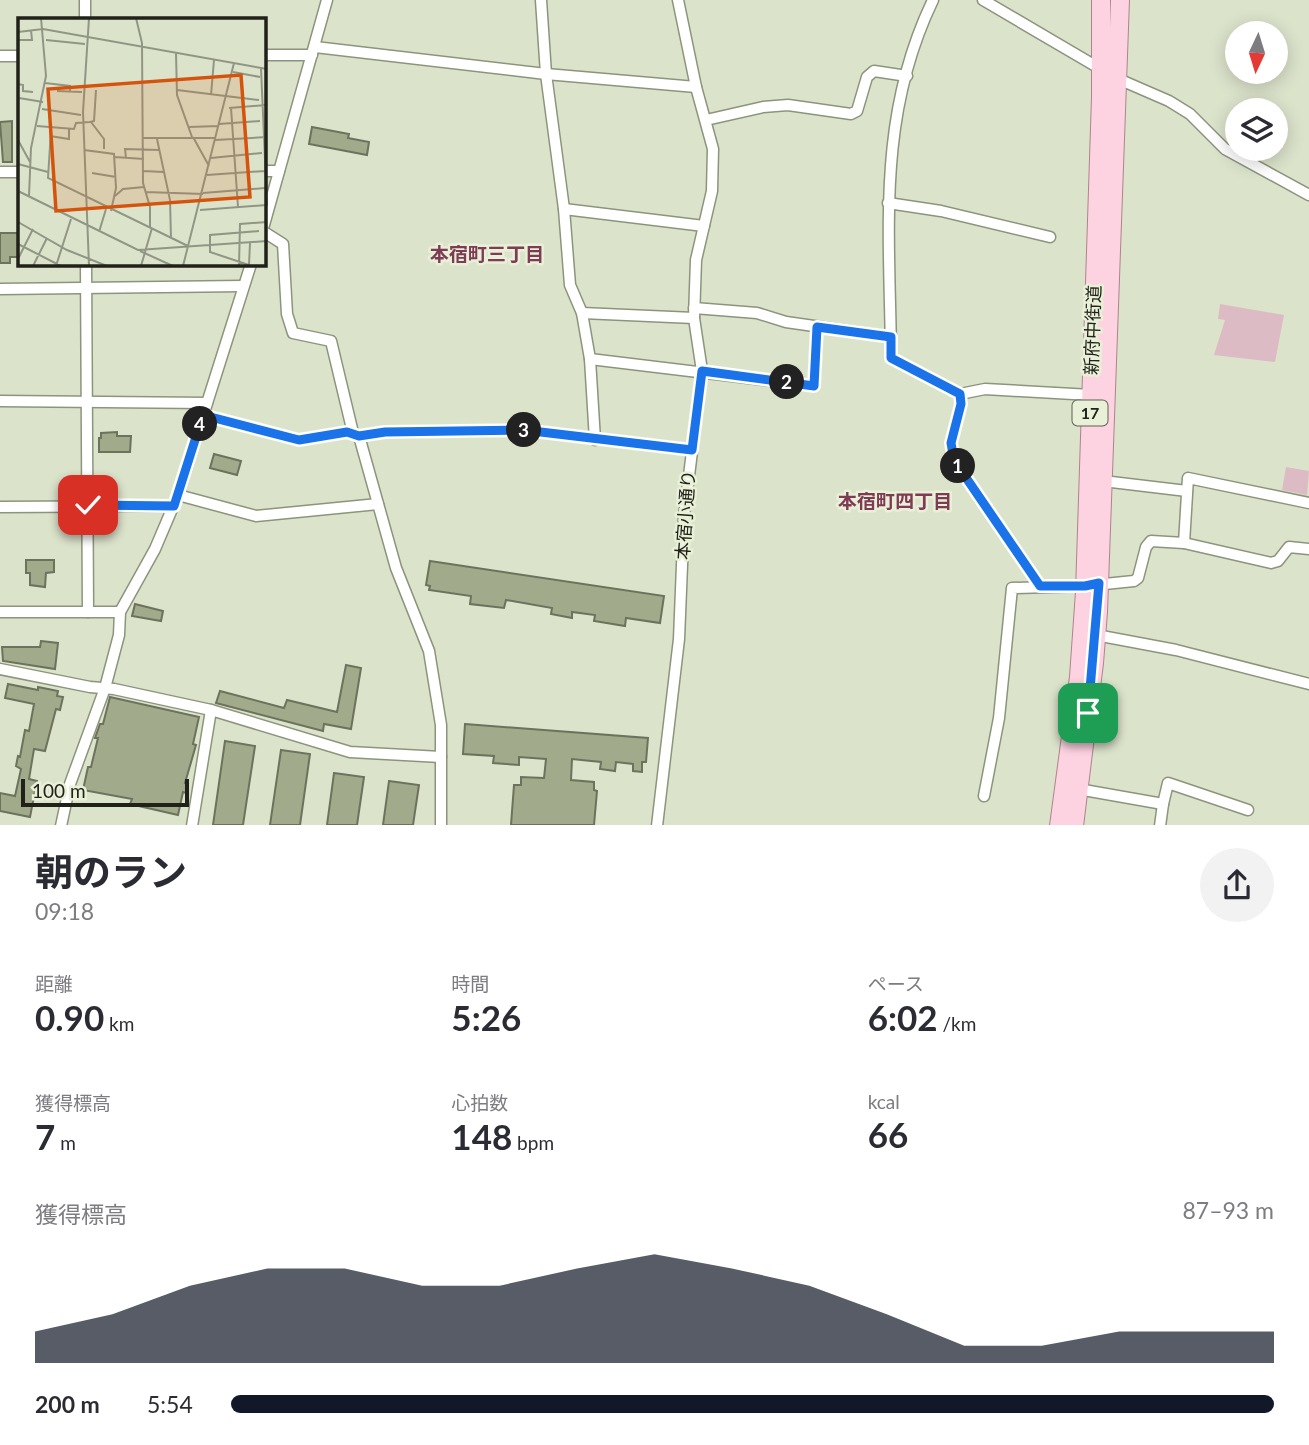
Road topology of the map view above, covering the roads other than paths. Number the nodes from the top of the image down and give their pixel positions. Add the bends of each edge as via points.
1 (85, 0) edge
2 (327, 0) edge
3 (541, 0) edge
4 (678, 0) edge
5 (933, 0) edge
6 (984, 0) edge
7 (1101, 0) edge
8 (1120, 0) edge
9 (85, 18) edge
10 (313, 51) junction
11 (266, 55) edge
12 (0, 56) edge
13 (18, 56) edge
14 (1109, 73) junction
15 (546, 74) junction
16 (907, 76) junction
17 (696, 87) junction
18 (706, 120) junction
19 (266, 171) edge
20 (279, 171) junction
21 (0, 172) edge
22 (18, 172) edge
23 (1309, 195) edge
24 (888, 203) junction
25 (564, 209) junction
26 (266, 218) edge
27 (704, 226) junction
28 (266, 233) edge
29 (1050, 237) dead end
30 (86, 266) edge
31 (250, 266) edge
32 (243, 286) junction
33 (86, 288) junction
34 (0, 289) edge
35 (582, 313) junction
36 (694, 313) junction
37 (817, 327) junction
38 (891, 337) junction
39 (590, 359) junction
40 (702, 371) junction
41 (960, 394) junction
42 (1091, 395) junction
43 (87, 400) junction
44 (0, 401) edge
45 (207, 403) junction
46 (203, 415) junction
47 (356, 435) junction
48 (595, 440) junction
49 (692, 450) junction
50 (1103, 481) junction
51 (1187, 491) junction
52 (178, 495) junction
53 (1309, 503) edge
54 (378, 504) junction
55 (88, 505) junction
56 (174, 506) junction
57 (0, 507) edge
58 (1184, 542) junction
59 (1309, 546) edge
60 (1092, 584) junction
61 (1040, 586) junction
62 (0, 612) edge
63 (88, 612) junction
64 (120, 612) junction
65 (1096, 635) junction
66 (0, 669) edge
67 (1309, 684) edge
68 (105, 688) junction
69 (211, 710) junction
70 (441, 757) junction
71 (1079, 789) junction
72 (984, 796) dead end
73 (1163, 804) junction
74 (1248, 810) dead end
75 (61, 825) edge
76 (192, 825) edge
77 (441, 825) edge
78 (657, 825) edge
79 (1059, 825) edge
80 (1074, 825) edge
81 (1160, 825) edge

1 - 9 street
2 - 10 street
3 - 15 street
4 - 17 street, 本宿小通り
5 - 16 street via 919,30
6 - 14 street
7 - 14 main road, 新府中街道 / 17
8 - 14 main road, 新府中街道 / 17
10 - 11 street
10 - 15 street
10 - 20 street
12 - 13 street
14 - 23 street via 1169,101 1190,114 1225,149
14 - 42 main road, 新府中街道 / 17
14 - 50 main road, 新府中街道 / 17
15 - 17 street
15 - 25 street
16 - 18 street via 874,71 867,77 857,111 851,114 788,105
16 - 24 street via 894,124
17 - 18 street, 本宿小通り
18 - 27 street, 本宿小通り via 713,149 712,191
19 - 20 street
20 - 26 street
21 - 22 street
24 - 29 street
24 - 38 street
25 - 27 street
25 - 35 street via 570,285
27 - 36 street, 本宿小通り via 696,260
28 - 47 street via 283,244 287,314 293,333 331,341
30 - 33 street
31 - 32 street
32 - 33 street
32 - 45 street
33 - 34 street
33 - 43 street
35 - 36 street
35 - 39 street
36 - 37 street via 757,313
36 - 40 street, 本宿小通り
37 - 38 street
37 - 40 street via 814,386
38 - 41 street via 891,358
39 - 40 street
39 - 48 street
40 - 49 street, 本宿小通り
41 - 42 street via 985,389
41 - 61 street via 951,443 954,460
42 - 60 main road, 新府中街道 / 17
43 - 44 street
43 - 45 street
43 - 55 street
45 - 46 street
46 - 47 street via 299,440
46 - 52 street
47 - 48 street via 524,430
47 - 54 street
48 - 49 street
49 - 78 street, 本宿小通り via 679,639
50 - 51 street
50 - 60 main road, 新府中街道 / 17
51 - 53 street via 1188,478
51 - 58 street
52 - 54 street via 256,516
52 - 56 street
54 - 70 street via 396,568 429,651 442,725
55 - 56 street
55 - 57 street
55 - 63 street
56 - 64 street
58 - 59 street via 1270,563 1278,561 1289,547
58 - 60 street via 1151,541 1134,581
60 - 61 street
60 - 65 main road, 新府中街道 / 17
60 - 79 main road, 新府中街道 / 17
61 - 72 street via 1012,588 999,718
62 - 63 street
63 - 64 street
64 - 68 street
65 - 67 street
65 - 71 main road, 新府中街道 / 17
66 - 68 street
68 - 69 street
68 - 75 street via 70,783
69 - 70 street via 350,752
69 - 76 street
70 - 77 street
71 - 73 street
71 - 80 main road, 新府中街道 / 17
73 - 74 street via 1168,783
73 - 81 street

